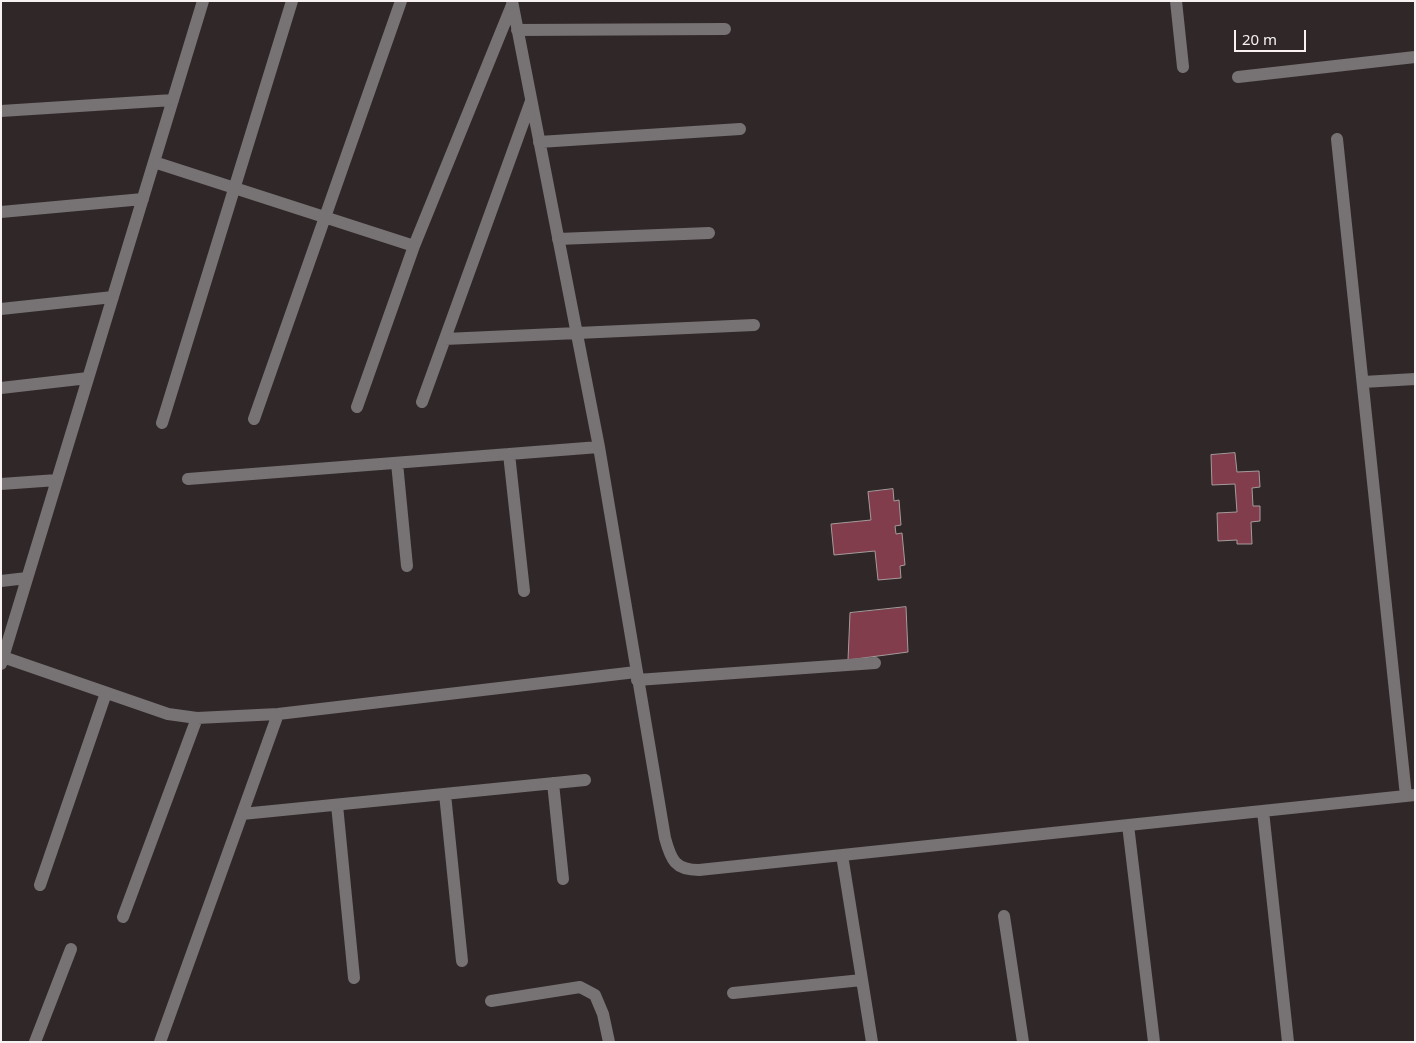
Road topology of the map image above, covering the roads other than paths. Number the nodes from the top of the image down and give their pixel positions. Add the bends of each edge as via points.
1 (203, 1) edge
2 (292, 1) edge
3 (400, 1) edge
4 (1176, 1) edge
5 (512, 3) edge
6 (725, 29) dead end
7 (517, 30) junction
8 (1415, 57) edge
9 (1183, 67) dead end
10 (1238, 77) dead end
11 (173, 100) junction
12 (531, 101) junction
13 (1, 110) edge
14 (740, 129) dead end
15 (1337, 139) dead end
16 (539, 142) junction
17 (154, 162) junction
18 (235, 188) junction
19 (143, 199) junction
20 (1, 212) edge
21 (326, 218) junction
22 (709, 233) dead end
23 (558, 239) junction
24 (414, 246) junction
25 (113, 296) junction
26 (1, 309) edge
27 (754, 325) dead end
28 (576, 332) junction
29 (445, 339) junction
30 (88, 378) junction
31 (1415, 379) edge
32 (1363, 382) junction
33 (1, 388) edge
34 (422, 402) dead end
35 (357, 408) dead end
36 (254, 419) dead end
37 (162, 423) dead end
38 (599, 447) junction
39 (509, 454) junction
40 (396, 463) junction
41 (188, 479) dead end
42 (57, 480) junction
43 (1, 484) edge
44 (407, 566) dead end
45 (27, 578) junction
46 (1, 581) edge
47 (524, 591) dead end
48 (2, 660) edge
49 (875, 663) dead end
50 (636, 676) junction
51 (106, 692) junction
52 (278, 714) junction
53 (197, 718) junction
54 (585, 780) dead end
55 (553, 783) junction
56 (445, 794) junction
57 (1410, 795) edge
58 (337, 805) junction
59 (1263, 811) junction
60 (242, 814) junction
61 (1128, 825) junction
62 (842, 855) junction
63 (563, 879) dead end
64 (40, 885) dead end
65 (1004, 916) dead end
66 (123, 917) dead end
67 (71, 949) dead end
68 (462, 961) dead end
69 (354, 978) dead end
70 (862, 980) junction
71 (733, 993) dead end
72 (491, 1002) dead end
73 (35, 1042) edge
74 (160, 1042) edge
75 (609, 1042) edge
76 (872, 1042) edge
77 (1022, 1042) edge
78 (1154, 1042) edge
79 (1288, 1042) edge

1 - 11 street
2 - 18 street
3 - 21 street
4 - 9 street
5 - 7 street
5 - 24 street
6 - 7 street
7 - 12 street
8 - 10 street
11 - 13 street
11 - 17 street
12 - 16 street
12 - 29 street
14 - 16 street
15 - 32 street
16 - 23 street
17 - 18 street
17 - 19 street
18 - 21 street
18 - 37 street
19 - 20 street
19 - 25 street
21 - 24 street
21 - 36 street
22 - 23 street
23 - 28 street
24 - 35 street
25 - 26 street
25 - 30 street
27 - 28 street
28 - 29 street
28 - 38 street
29 - 34 street
30 - 33 street
30 - 42 street
31 - 32 street
32 - 57 street
38 - 39 street
38 - 50 street
39 - 40 street
39 - 47 street
40 - 41 street
40 - 44 street
42 - 43 street
42 - 45 street
45 - 46 street
45 - 48 street
48 - 51 street
49 - 50 street
50 - 52 street
50 - 62 street via 665,838 669,854 676,864 687,870 699,870
51 - 53 street via 168,714
51 - 64 street
52 - 53 street
52 - 60 street
53 - 66 street
54 - 55 street
55 - 56 street
55 - 63 street
56 - 58 street
56 - 68 street
57 - 59 street
58 - 60 street
58 - 69 street
59 - 61 street
59 - 79 street
60 - 74 street
61 - 62 street
61 - 78 street
62 - 70 street
65 - 77 street
67 - 73 street
70 - 71 street
70 - 76 street
72 - 75 street via 580,988 595,995

